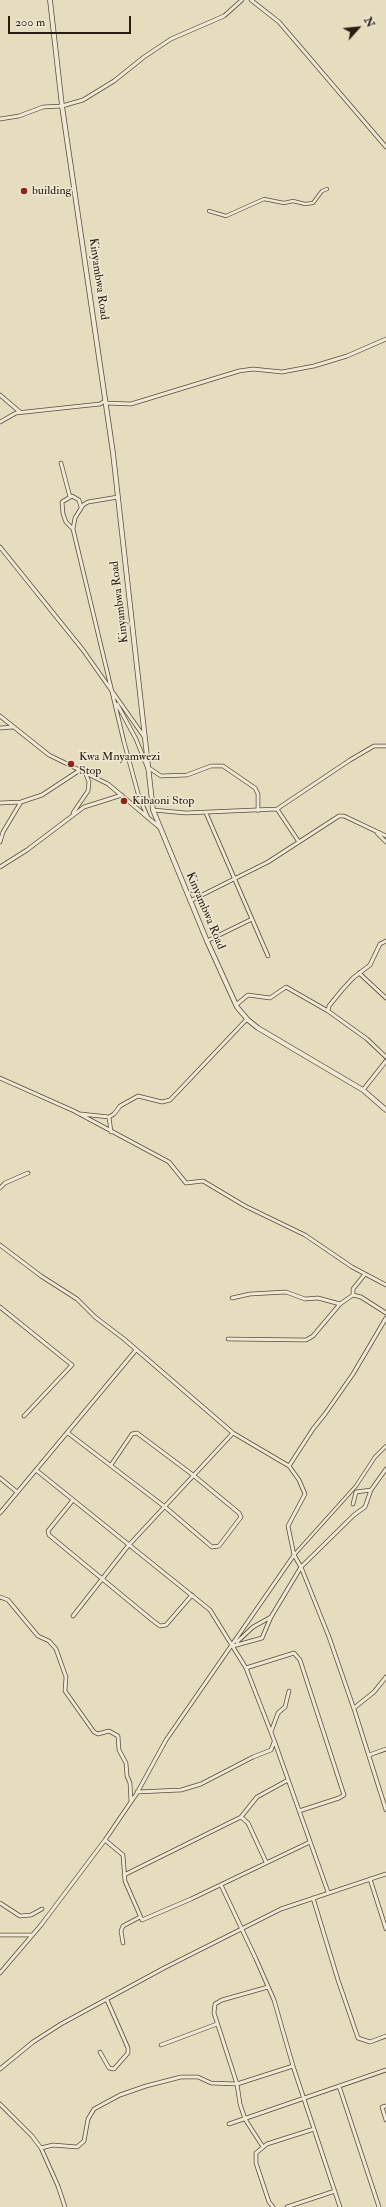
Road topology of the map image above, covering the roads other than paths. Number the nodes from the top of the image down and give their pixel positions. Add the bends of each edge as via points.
1 (50, 0) edge
2 (242, 0) edge
3 (251, 0) edge
4 (62, 106) junction
5 (0, 119) edge
6 (386, 147) edge
7 (327, 189) dead end
8 (209, 210) dead end
9 (386, 339) edge
10 (0, 395) edge
11 (105, 402) junction
12 (20, 412) junction
13 (0, 422) edge
14 (61, 463) dead end
15 (70, 497) junction
16 (118, 497) junction
17 (82, 508) junction
18 (73, 529) junction
19 (0, 547) edge
20 (115, 697) junction
21 (0, 716) edge
22 (14, 727) junction
23 (0, 728) edge
24 (146, 740) junction
25 (386, 746) edge
26 (80, 770) junction
27 (149, 770) junction
28 (85, 772) junction
29 (122, 795) junction
30 (21, 802) junction
31 (0, 803) edge
32 (277, 809) junction
33 (153, 810) junction
34 (258, 811) junction
35 (206, 813) junction
36 (73, 814) junction
37 (148, 818) junction
38 (159, 827) junction
39 (376, 831) junction
40 (386, 836) edge
41 (0, 842) edge
42 (299, 842) junction
43 (386, 842) edge
44 (0, 867) edge
45 (235, 880) junction
46 (190, 901) junction
47 (252, 919) junction
48 (386, 940) edge
49 (207, 941) junction
50 (268, 956) dead end
51 (359, 973) junction
52 (386, 998) edge
53 (236, 1005) junction
54 (328, 1011) junction
55 (247, 1019) junction
56 (386, 1057) edge
57 (386, 1061) edge
58 (0, 1078) edge
59 (363, 1090) junction
60 (386, 1110) edge
61 (77, 1113) junction
62 (109, 1117) junction
63 (111, 1132) junction
64 (28, 1173) dead end
65 (0, 1188) edge
66 (0, 1245) edge
67 (365, 1274) junction
68 (386, 1285) edge
69 (353, 1295) junction
70 (232, 1298) dead end
71 (340, 1304) junction
72 (0, 1307) edge
73 (386, 1313) edge
74 (386, 1318) edge
75 (228, 1339) dead end
76 (136, 1350) junction
77 (24, 1416) dead end
78 (68, 1433) junction
79 (233, 1433) junction
80 (386, 1446) edge
81 (111, 1465) junction
82 (289, 1466) junction
83 (386, 1469) edge
84 (36, 1470) junction
85 (193, 1475) junction
86 (0, 1478) edge
87 (371, 1490) junction
88 (17, 1492) junction
89 (73, 1500) junction
90 (353, 1504) dead end
91 (165, 1507) junction
92 (0, 1512) edge
93 (128, 1546) junction
94 (294, 1556) junction
95 (301, 1567) junction
96 (102, 1580) junction
97 (192, 1595) junction
98 (0, 1597) edge
99 (73, 1616) dead end
100 (271, 1617) junction
101 (233, 1646) junction
102 (246, 1668) junction
103 (386, 1677) edge
104 (289, 1691) dead end
105 (354, 1708) junction
106 (271, 1732) junction
107 (274, 1740) junction
108 (386, 1749) edge
109 (368, 1755) junction
110 (288, 1780) junction
111 (137, 1792) junction
112 (131, 1802) junction
113 (386, 1810) edge
114 (299, 1811) junction
115 (241, 1817) junction
116 (105, 1840) junction
117 (310, 1842) junction
118 (266, 1862) junction
119 (386, 1874) edge
120 (124, 1875) junction
121 (370, 1879) junction
122 (221, 1885) junction
123 (328, 1892) junction
124 (313, 1898) junction
125 (0, 1903) edge
126 (42, 1909) dead end
127 (140, 1917) junction
128 (242, 1929) junction
129 (386, 1929) edge
130 (0, 1935) edge
131 (32, 1935) junction
132 (123, 1943) dead end
133 (0, 1973) edge
134 (268, 1987) junction
135 (107, 2000) junction
136 (217, 2024) junction
137 (386, 2036) edge
138 (161, 2045) dead end
139 (100, 2052) dead end
140 (293, 2066) junction
141 (0, 2069) edge
142 (386, 2070) edge
143 (237, 2084) junction
144 (338, 2086) junction
145 (303, 2098) junction
146 (0, 2104) edge
147 (386, 2106) edge
148 (245, 2119) junction
149 (386, 2120) edge
150 (229, 2124) dead end
151 (314, 2129) junction
152 (263, 2147) junction
153 (41, 2148) junction
154 (336, 2191) junction
155 (65, 2207) edge
156 (273, 2207) edge
157 (288, 2207) edge
158 (340, 2207) edge
159 (379, 2207) edge

1 - 4 street, Kinyambwa Road
2 - 4 street via 224,16 171,39 91,96
3 - 6 street via 279,22
4 - 5 street via 43,107 19,116
4 - 11 street, Kinyambwa Road
7 - 8 street via 322,191 313,203 293,201 284,204 264,199 226,216
9 - 11 street via 347,356 314,366 282,372 253,369 239,371 131,404
10 - 12 street
11 - 12 street
11 - 16 street, Kinyambwa Road
12 - 13 street
14 - 15 street
15 - 17 street via 79,500
15 - 18 street via 62,502 61,508 66,522
16 - 17 street via 88,502
16 - 24 street, Kinyambwa Road
17 - 18 street via 75,518
18 - 20 street
19 - 20 street via 83,650
20 - 24 street
20 - 27 street
20 - 37 street via 139,797
21 - 22 street
22 - 23 street
22 - 26 street via 49,755
24 - 27 street, Kinyambwa Road
25 - 32 street via 374,746
26 - 28 street
26 - 30 street via 42,795
27 - 33 street, Kinyambwa Road
27 - 34 street via 161,776 186,775 211,766 223,766 255,788 258,794
28 - 29 street
28 - 36 street via 88,791
29 - 36 street via 92,803
29 - 37 street
30 - 31 street
30 - 41 street
32 - 34 street
32 - 42 street
33 - 35 street
33 - 38 street, Kinyambwa Road
34 - 35 street
35 - 45 street
36 - 44 street via 27,850
37 - 38 street
38 - 46 street, Kinyambwa Road
39 - 40 street
39 - 42 street via 342,815
39 - 43 street
42 - 45 street
45 - 46 street
45 - 47 street
46 - 49 street, Kinyambwa Road
47 - 49 street
47 - 50 street
48 - 51 street via 380,944 370,965
49 - 53 street, Kinyambwa Road
51 - 52 street
51 - 54 street via 328,1006
53 - 54 street via 248,995 270,998 286,988
53 - 55 street, Kinyambwa Road
54 - 56 street via 367,1039
55 - 59 street, Kinyambwa Road
55 - 62 street via 170,1100 162,1102 138,1096 120,1106
57 - 59 street
58 - 61 street
59 - 60 street, Kinyambwa Road
61 - 62 street
61 - 63 street
62 - 63 street
63 - 67 street via 169,1162 186,1184 203,1181 245,1206 305,1235
64 - 65 street via 5,1183
66 - 76 street via 77,1299
67 - 68 street
67 - 69 street via 353,1289
69 - 71 street
69 - 73 street via 361,1297
70 - 71 street via 286,1292 305,1299 318,1298
71 - 75 street via 313,1336 306,1340
72 - 77 street via 72,1365
74 - 82 street via 353,1374
76 - 78 street
76 - 79 street
78 - 81 street
78 - 84 street
79 - 82 street
79 - 85 street
80 - 94 street via 370,1463 356,1486
81 - 85 street via 132,1434 137,1433
81 - 91 street
82 - 94 street via 306,1494 288,1526
83 - 87 street
84 - 88 street
84 - 89 street
85 - 91 street
85 - 91 street via 239,1513 241,1518 219,1546 216,1548 207,1544
86 - 88 street
87 - 90 street via 356,1492
87 - 95 street via 365,1507
88 - 92 street
89 - 93 street
89 - 96 street via 48,1531 49,1535
91 - 93 street
93 - 96 street
93 - 97 street
94 - 95 street
94 - 101 street
95 - 100 street
95 - 105 street
96 - 97 street via 160,1626 166,1625
96 - 99 street
97 - 101 street via 210,1610
98 - 112 street via 8,1600 38,1636 49,1641 56,1649 66,1676 65,1691 94,1732 109,1732 118,1736 119,1750 126,1763 130,1783
100 - 101 street via 253,1627
100 - 101 street via 262,1638
101 - 102 street
101 - 111 street via 166,1740
102 - 106 street
102 - 114 street via 294,1653 300,1660 344,1795
103 - 105 street via 374,1692
104 - 106 street via 285,1706 278,1713
105 - 109 street
106 - 107 street
107 - 110 street
107 - 111 street via 271,1750 201,1784 181,1790
108 - 109 street
109 - 113 street
110 - 114 street
110 - 115 street via 257,1798
111 - 112 street
112 - 116 street
114 - 117 street
115 - 118 street via 248,1822
115 - 120 street
116 - 120 street via 122,1853
116 - 131 street
117 - 118 street
117 - 123 street
118 - 122 street
119 - 121 street
120 - 127 street via 126,1886
121 - 123 street
121 - 129 street
122 - 127 street via 142,1920
122 - 128 street
123 - 124 street
124 - 128 street via 281,1909
124 - 137 street via 358,2038 370,2042
125 - 126 street via 20,1916 31,1915
127 - 132 street via 123,1926 120,1932
128 - 134 street
128 - 135 street
130 - 131 street
131 - 133 street
134 - 136 street via 215,2004
134 - 140 street
135 - 139 street via 128,2053 114,2069 109,2068
135 - 141 street via 61,2024
136 - 138 street
136 - 143 street
140 - 143 street
140 - 145 street
142 - 144 street
143 - 148 street
143 - 153 street via 211,2083 198,2077 181,2077 120,2094 94,2109 88,2119 81,2145 74,2148 52,2145
144 - 145 street
144 - 159 street
145 - 148 street
145 - 151 street
146 - 153 street
147 - 149 street via 382,2107
148 - 150 street
148 - 152 street
151 - 152 street
151 - 154 street
152 - 156 street via 256,2153 255,2158 269,2202
153 - 155 street
154 - 157 street
154 - 158 street

